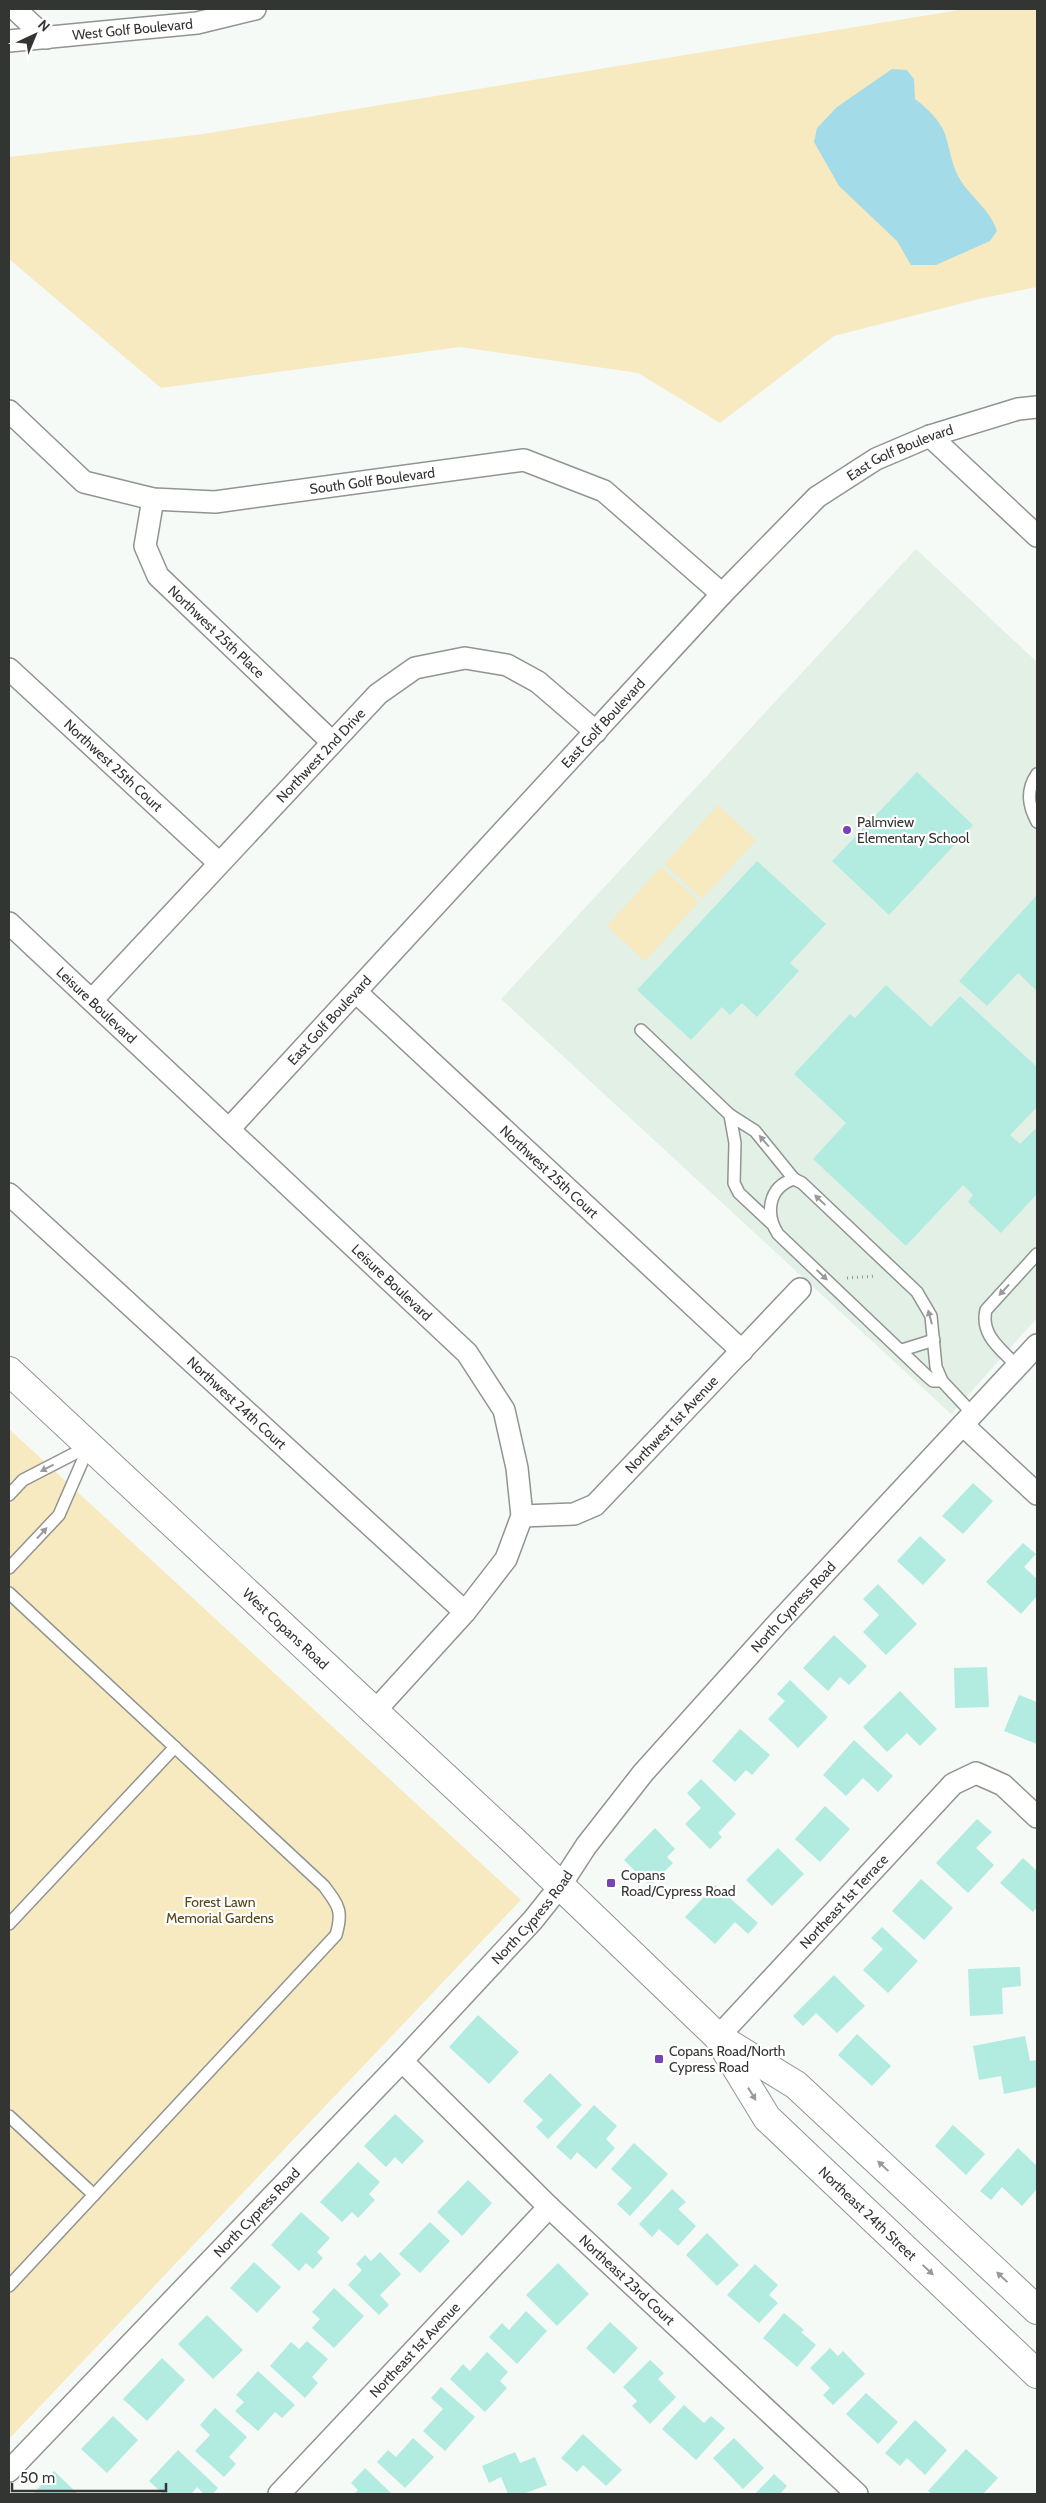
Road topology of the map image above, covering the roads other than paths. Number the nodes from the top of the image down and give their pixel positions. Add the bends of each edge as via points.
1 (15, 9) edge
2 (255, 9) edge
3 (46, 38) junction
4 (9, 40) edge
5 (1037, 407) edge
6 (9, 412) edge
7 (930, 436) junction
8 (153, 499) junction
9 (1037, 536) edge
10 (722, 594) junction
11 (9, 669) edge
12 (596, 732) junction
13 (332, 742) junction
14 (1037, 774) edge
15 (1037, 822) edge
16 (219, 863) junction
17 (9, 923) edge
18 (356, 992) junction
19 (92, 1000) junction
20 (641, 1030) dead end
21 (730, 1116) junction
22 (229, 1129) junction
23 (794, 1179) junction
24 (9, 1194) edge
25 (770, 1223) junction
26 (1037, 1254) edge
27 (800, 1289) dead end
28 (934, 1340) junction
29 (1037, 1345) edge
30 (902, 1350) junction
31 (742, 1351) junction
32 (1017, 1366) junction
33 (9, 1372) edge
34 (942, 1382) junction
35 (968, 1419) junction
36 (90, 1446) junction
37 (1037, 1494) edge
38 (9, 1495) edge
39 (522, 1516) junction
40 (9, 1568) edge
41 (9, 1592) edge
42 (465, 1612) junction
43 (374, 1712) junction
44 (175, 1747) junction
45 (1037, 1817) edge
46 (560, 1886) junction
47 (9, 1924) edge
48 (718, 2037) junction
49 (402, 2061) junction
50 (9, 2116) edge
51 (94, 2194) junction
52 (549, 2207) junction
53 (9, 2286) edge
54 (1037, 2310) edge
55 (1037, 2374) edge
56 (9, 2471) edge
57 (279, 2494) edge
58 (857, 2494) edge

1 - 3 street
2 - 3 street, West Golf Boulevard via 197,23
3 - 4 street, West Golf Boulevard
5 - 7 street, East Golf Boulevard via 1018,409
6 - 8 street, South Golf Boulevard via 84,482
7 - 9 street
7 - 10 street, East Golf Boulevard via 876,459 817,497
8 - 10 street, South Golf Boulevard via 215,502 524,460 604,491
8 - 13 street, Northwest 25th Place via 145,546 158,576
10 - 12 street, East Golf Boulevard
11 - 16 street, Northwest 25th Court
12 - 13 street, Northwest 2nd Drive via 538,682 507,665 466,658 415,668 378,694
12 - 18 street, East Golf Boulevard
13 - 16 street, Northwest 2nd Drive
14 - 15 lane via 1028,795
16 - 19 street, Northwest 2nd Drive
17 - 19 street, Leisure Boulevard
18 - 22 street, East Golf Boulevard
18 - 31 street, Northwest 25th Court
19 - 22 street, Leisure Boulevard
20 - 21 lane
23 -> 21 lane via 754,1131
21 - 25 lane via 735,1142 734,1183 739,1193
22 - 39 street, Leisure Boulevard via 467,1353 504,1410 517,1468
23 - 25 lane via 785,1182 770,1203
28 -> 23 lane via 931,1316 917,1292 809,1189
24 - 42 street, Northwest 24th Court
25 -> 30 lane
26 -> 32 lane via 986,1310 983,1321 992,1341
27 - 31 street, Northwest 1st Avenue
28 - 30 lane
28 - 34 lane via 936,1367
29 - 32 street, North Cypress Road
30 - 34 lane via 926,1376
31 - 39 street, Northwest 1st Avenue via 595,1505 574,1514
32 - 35 street, North Cypress Road
33 - 36 main road, West Copans Road
34 - 35 lane
35 - 37 street
35 - 46 street, North Cypress Road via 643,1774 586,1846
36 -> 38 lane via 23,1480
40 -> 36 lane via 59,1515
36 - 43 main road, West Copans Road
39 - 42 street, Leisure Boulevard via 506,1560
41 - 44 lane
42 - 43 street, Leisure Boulevard
43 - 46 main road, West Copans Road
44 - 47 lane
44 - 51 lane via 324,1886 336,1902 341,1916 336,1936
45 - 48 street, Northeast 1st Terrace via 1003,1785 976,1773 953,1784
46 - 48 main road, Northeast 24th Street
46 - 49 street, North Cypress Road via 533,1920
54 -> 48 main road, Northeast 24th Street via 796,2085
48 -> 55 main road, Northeast 24th Street via 768,2118
49 - 52 street, Northeast 23rd Court
49 - 56 street, North Cypress Road
50 - 51 lane
51 - 53 lane
52 - 57 street, Northeast 1st Avenue
52 - 58 street, Northeast 23rd Court

